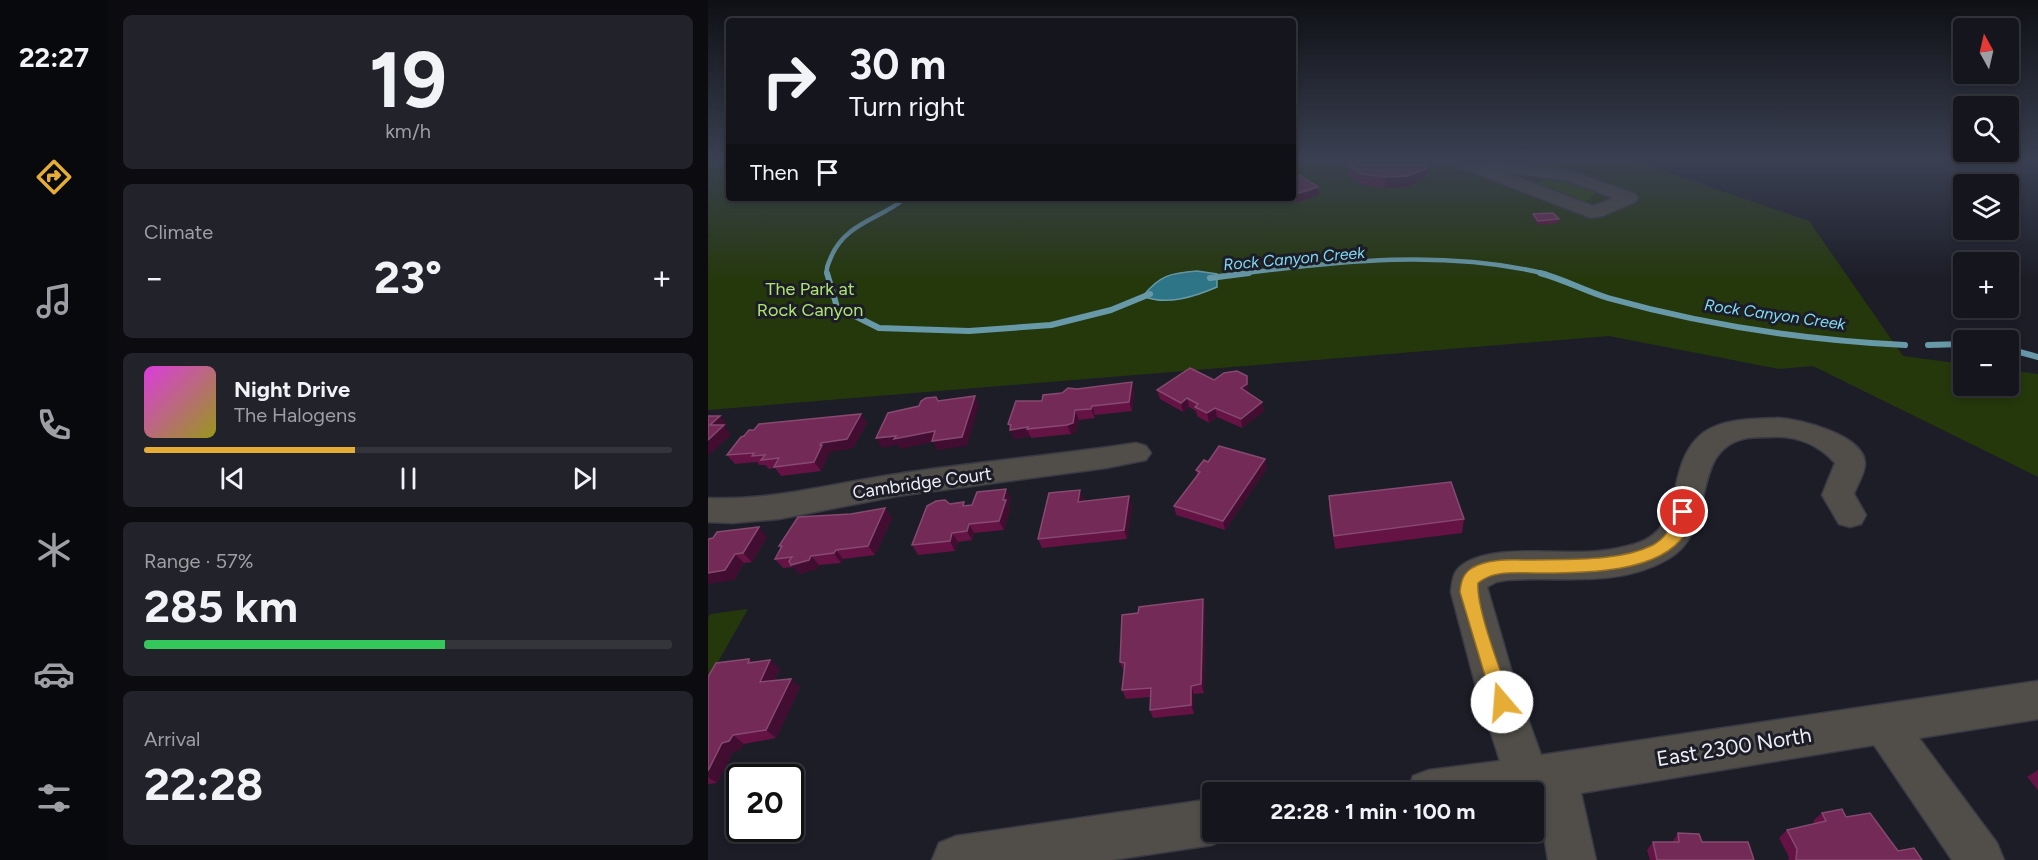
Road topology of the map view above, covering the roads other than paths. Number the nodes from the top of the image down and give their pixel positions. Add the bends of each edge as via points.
1 (1561, 200) edge
2 (1624, 200) edge
3 (1136, 453) dead end
4 (708, 510) edge
5 (1850, 515) dead end
6 (2038, 700) edge
7 (1882, 723) junction
8 (1542, 777) junction
9 (1504, 782) edge
10 (1202, 823) edge
11 (956, 860) edge
12 (1572, 860) edge
13 (1980, 860) edge

1 - 2 street via 1594,213
3 - 4 street, Cambridge Court via 896,485 770,509 738,513
5 - 8 street via 1838,495 1850,461 1833,444 1790,427 1737,428 1715,438 1701,452 1678,531 1659,549 1626,560 1583,566 1500,566 1479,572 1470,580 1469,592 1495,683
6 - 7 street, East 2300 North
7 - 8 street, East 2300 North
7 - 13 street
8 - 9 street, East 2300 North
8 - 12 street
10 - 11 street

